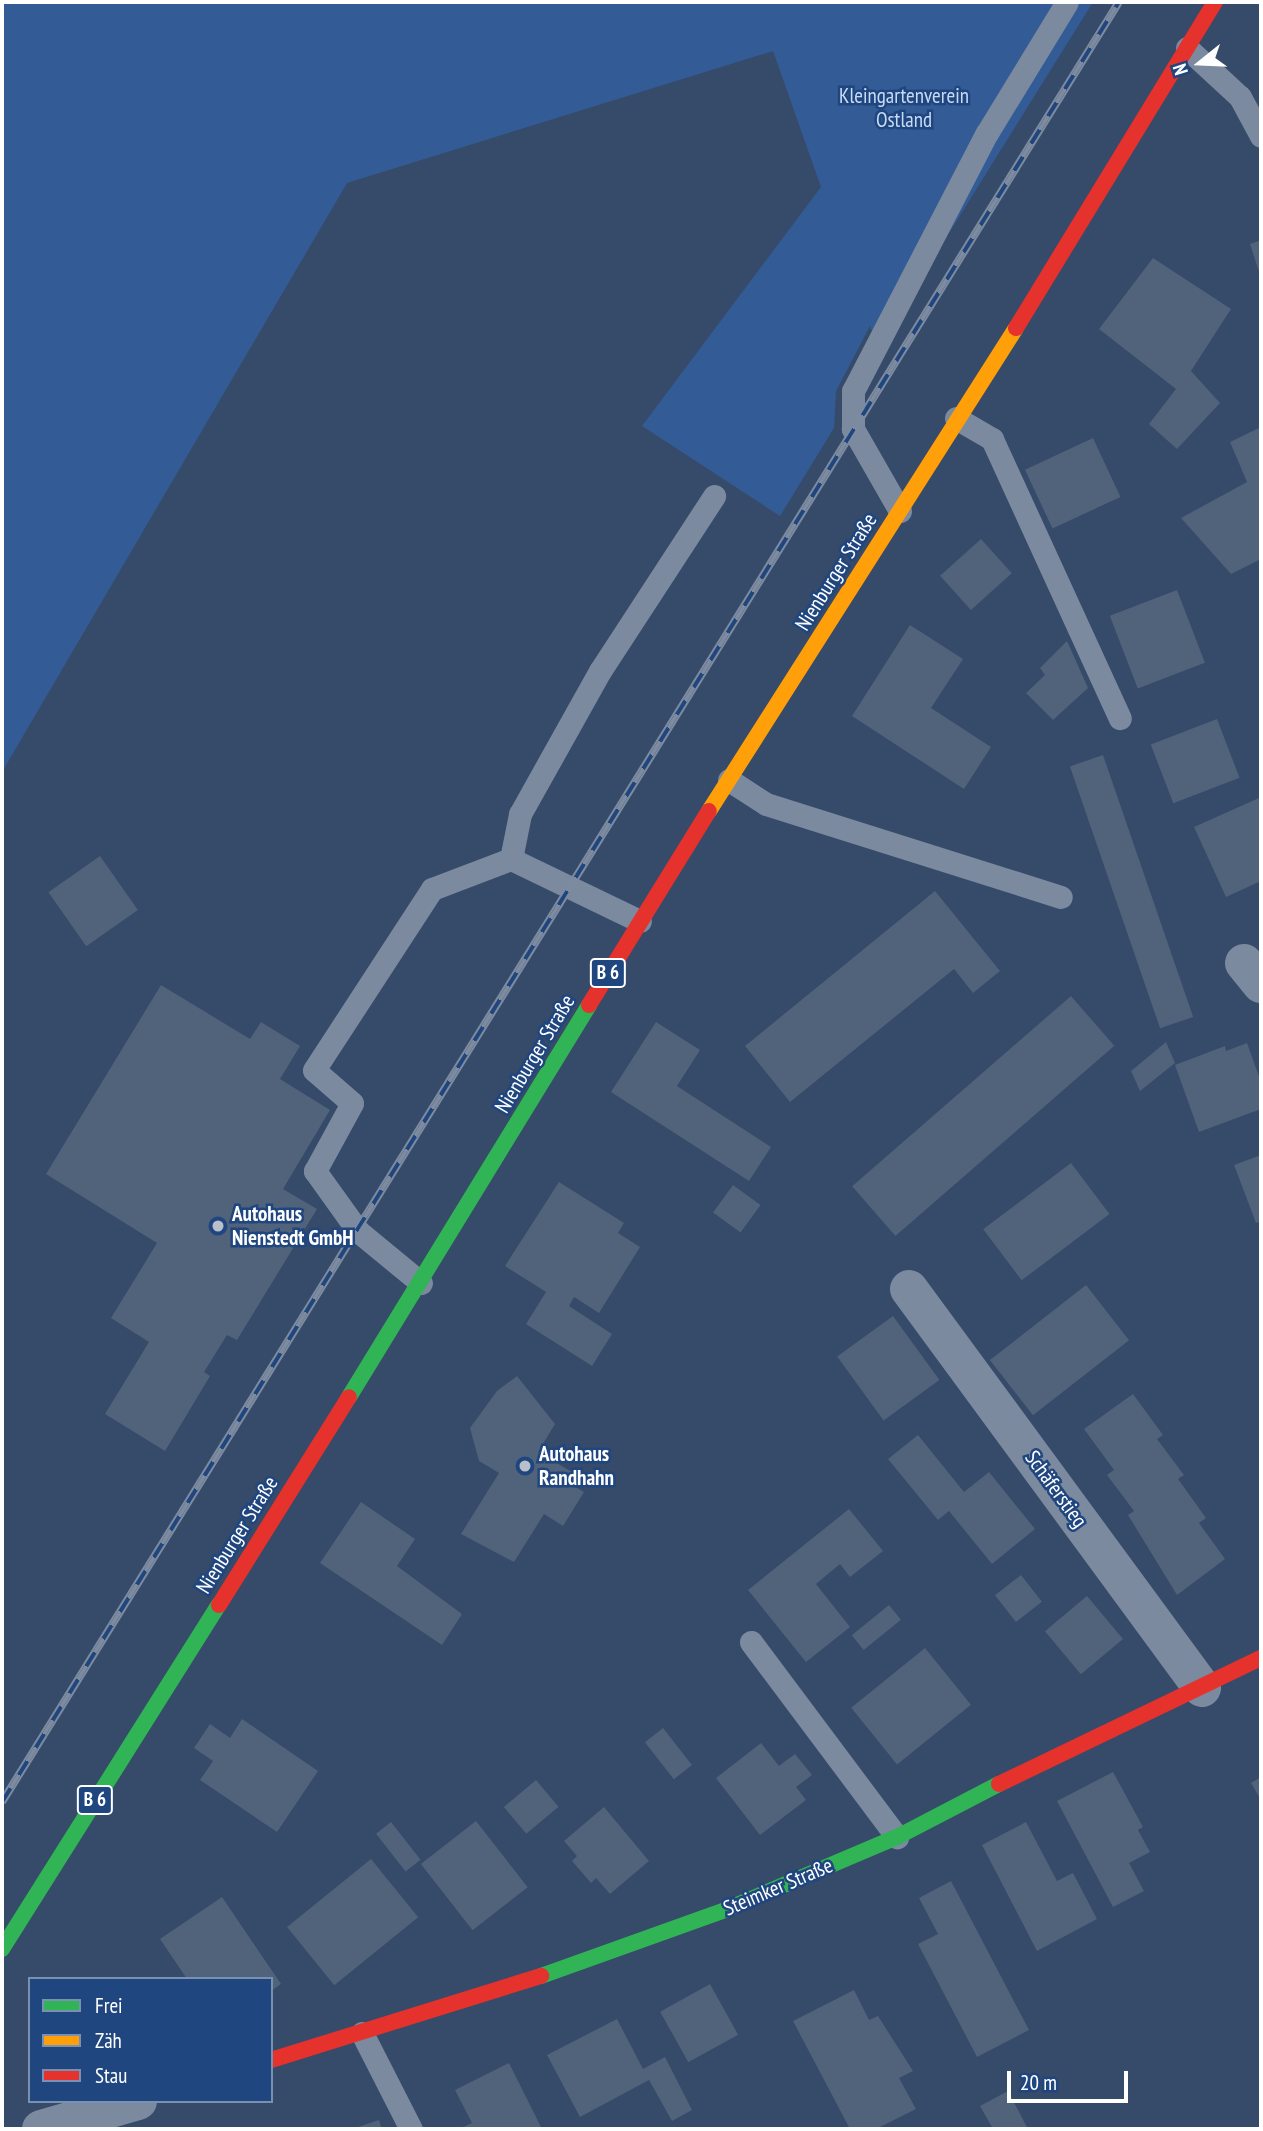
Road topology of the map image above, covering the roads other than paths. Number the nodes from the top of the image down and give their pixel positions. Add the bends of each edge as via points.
1 (1067, 2) edge
2 (1215, 2) edge
3 (1187, 48) junction
4 (1261, 136) edge
5 (956, 418) junction
6 (714, 496) dead end
7 (900, 511) junction
8 (1120, 718) dead end
9 (729, 780) junction
10 (511, 859) junction
11 (1061, 897) dead end
12 (640, 921) junction
13 (421, 1283) junction
14 (909, 1289) dead end
15 (751, 1643) dead end
16 (1261, 1658) edge
17 (1202, 1688) junction
18 (897, 1837) junction
19 (2, 1949) edge
20 (362, 2033) junction
21 (273, 2059) edge
22 (131, 2103) edge
23 (41, 2129) edge
24 (411, 2129) edge

1 - 7 lane via 987,133 853,391 853,429
2 - 3 main road, Nienburger Straße / B 6
3 - 4 lane via 1240,97
3 - 5 main road, Nienburger Straße / B 6 via 1089,212
5 - 7 main road, Nienburger Straße / B 6
5 - 8 lane via 992,439
6 - 10 lane via 600,671 526,802
7 - 9 main road, Nienburger Straße / B 6
9 - 11 lane via 766,804
9 - 12 main road, Nienburger Straße / B 6
10 - 12 lane
10 - 13 lane via 432,889 314,1070 352,1104 315,1171 358,1231
12 - 13 main road, Nienburger Straße / B 6
13 - 19 main road, Nienburger Straße / B 6
14 - 17 street, Schäferstieg
15 - 18 lane
16 - 17 main road, Steimker Straße
17 - 18 main road, Steimker Straße via 1055,1755
18 - 20 main road, Steimker Straße via 712,1914 520,1984
20 - 21 main road, Steimker Straße
20 - 24 lane
22 - 23 street

